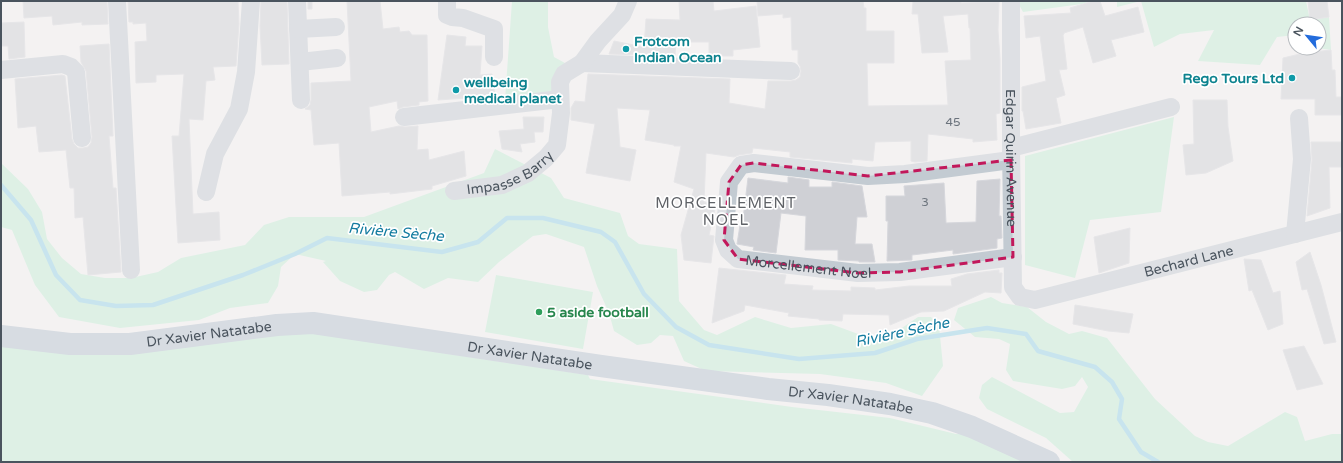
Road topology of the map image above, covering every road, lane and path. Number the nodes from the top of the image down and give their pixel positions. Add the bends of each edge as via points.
1 (117, 1) edge
2 (251, 1) edge
3 (297, 1) edge
4 (447, 1) edge
5 (628, 1) edge
6 (1011, 1) edge
7 (336, 27) dead end
8 (298, 29) junction
9 (494, 57) dead end
10 (337, 58) dead end
11 (300, 62) junction
12 (582, 63) junction
13 (1, 70) edge
14 (791, 72) dead end
15 (560, 99) junction
16 (301, 100) dead end
17 (1171, 107) dead end
18 (404, 117) dead end
19 (1299, 118) dead end
20 (82, 138) dead end
21 (1011, 154) junction
22 (206, 192) dead end
23 (454, 192) dead end
24 (1342, 222) edge
25 (1295, 234) junction
26 (1013, 257) junction
27 (131, 270) dead end
28 (1036, 300) joint
29 (1, 336) edge
30 (1049, 462) edge

1 - 27 street
2 - 22 street via 246,72 239,109 215,154
3 - 8 street
4 - 9 street via 447,15 494,29
5 - 12 street, Impasse Barry via 622,15 598,40
6 - 21 street, Edgar Quirin Avenue
7 - 8 street
8 - 11 street
10 - 11 street
11 - 16 street
12 - 14 street
12 - 15 street, Impasse Barry via 564,74 560,82
13 - 20 street via 63,64 71,67 76,72
15 - 18 street
15 - 23 street, Impasse Barry via 557,145 546,158 528,173 502,185
17 - 21 street, Morcellement Noel
19 - 25 street via 1302,159
21 - 26 street, Edgar Quirin Avenue
21 - 26 street, Morcellement Noel via 905,174 868,176 754,163 741,165 729,182 724,240 728,250 738,258 858,273 900,272
24 - 25 street, Bechard Lane
25 - 28 street, Bechard Lane
26 - 28 street, Edgar Quirin Avenue via 1013,286 1020,297
29 - 30 main road, Dr Xavier Natatabe via 70,344 130,344 277,325 313,323 600,366 890,404 932,413 972,427

